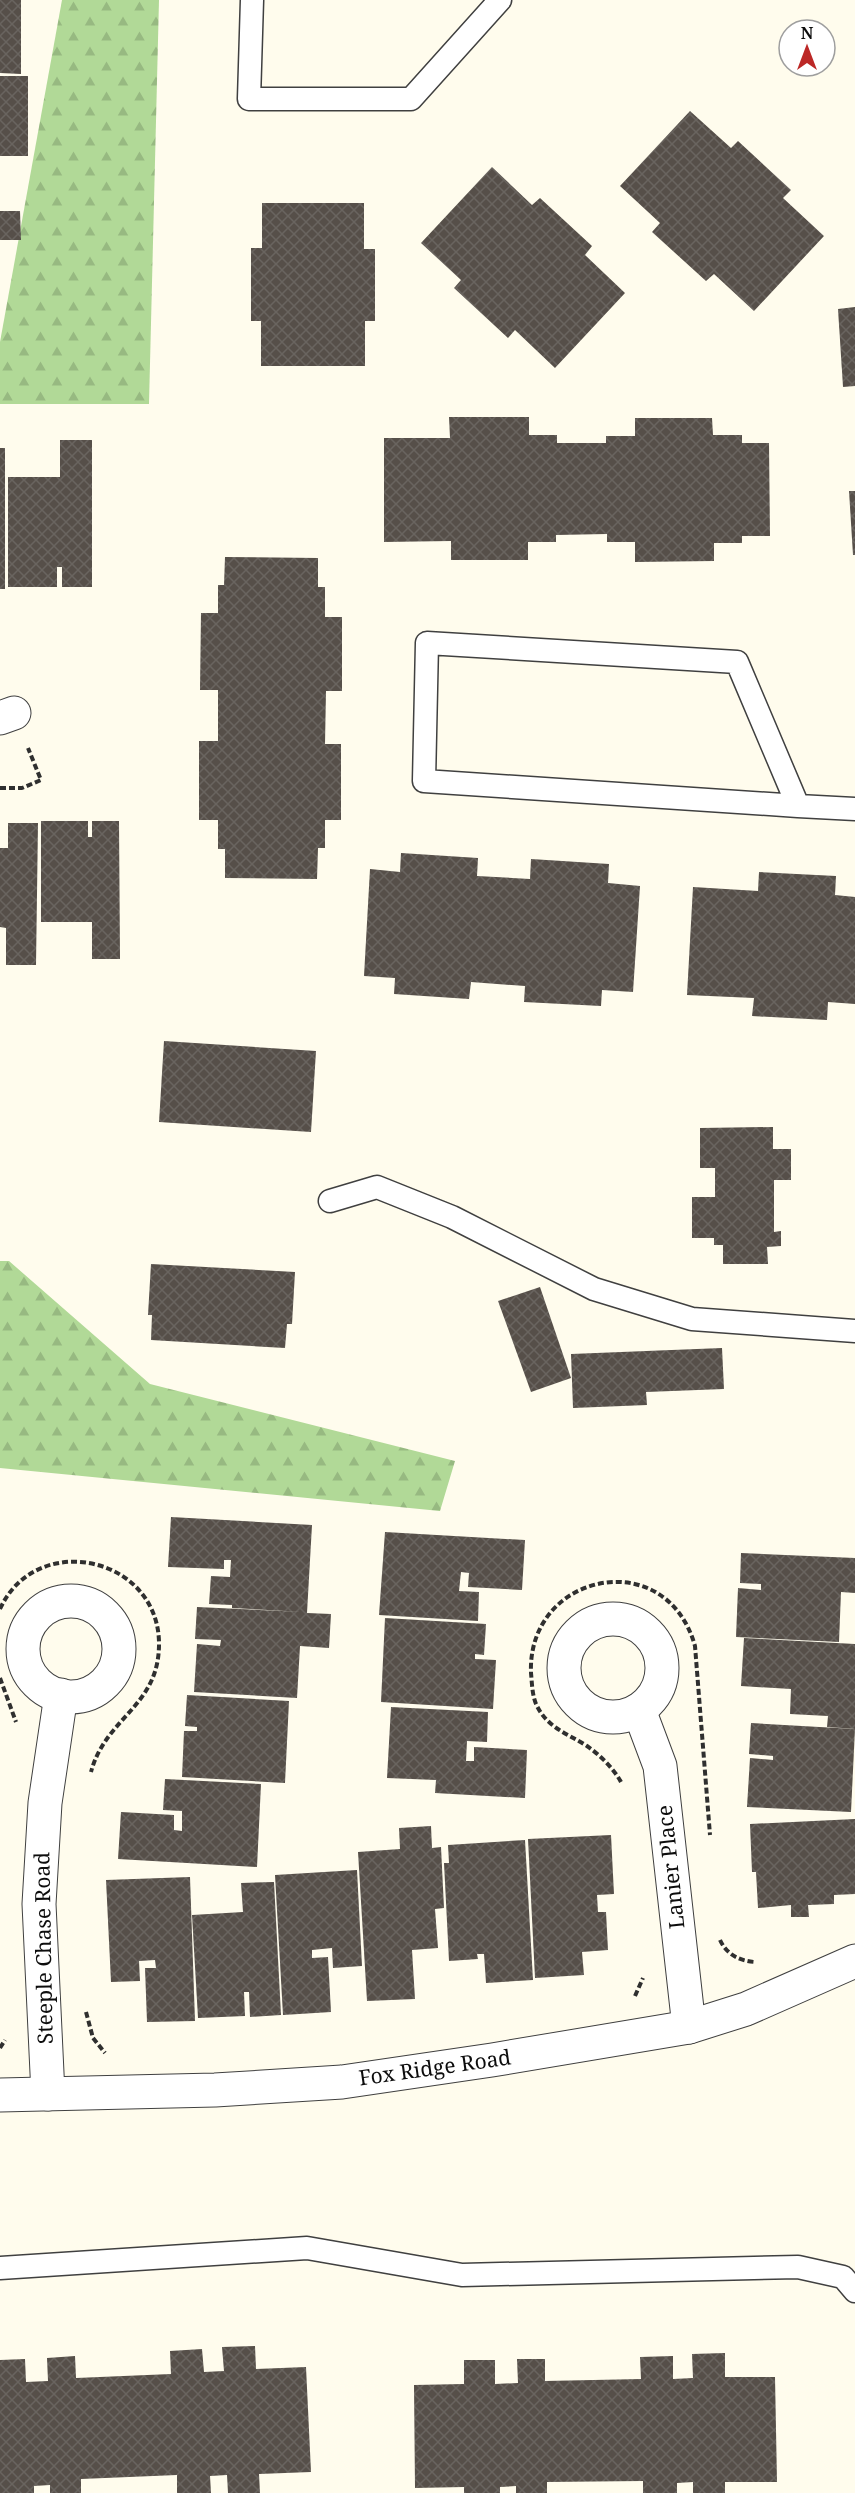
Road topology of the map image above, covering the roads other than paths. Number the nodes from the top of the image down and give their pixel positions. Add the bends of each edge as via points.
1 (252, 0) edge
2 (500, 0) edge
3 (798, 806) junction
4 (855, 809) edge
5 (330, 1201) dead end
6 (855, 1331) edge
7 (61, 1695) dead end
8 (639, 1710) dead end
9 (855, 1961) edge
10 (689, 2027) junction
11 (48, 2094) junction
12 (0, 2095) edge
13 (0, 2268) edge
14 (855, 2291) edge

1 - 2 lane via 249,99 411,99
3 - 3 lane via 424,781 427,643 737,662
3 - 4 lane
5 - 6 lane via 376,1187 452,1217 594,1289 692,1319
7 - 11 street, Steeple Chase Road via 45,1803 39,1904
8 - 10 street, Lanier Place via 660,1766
9 - 10 street, Fox Ridge Road via 746,2009
10 - 11 street, Fox Ridge Road via 342,2082
11 - 12 street, Fox Ridge Road
13 - 14 lane via 307,2248 462,2275 798,2267 843,2277

